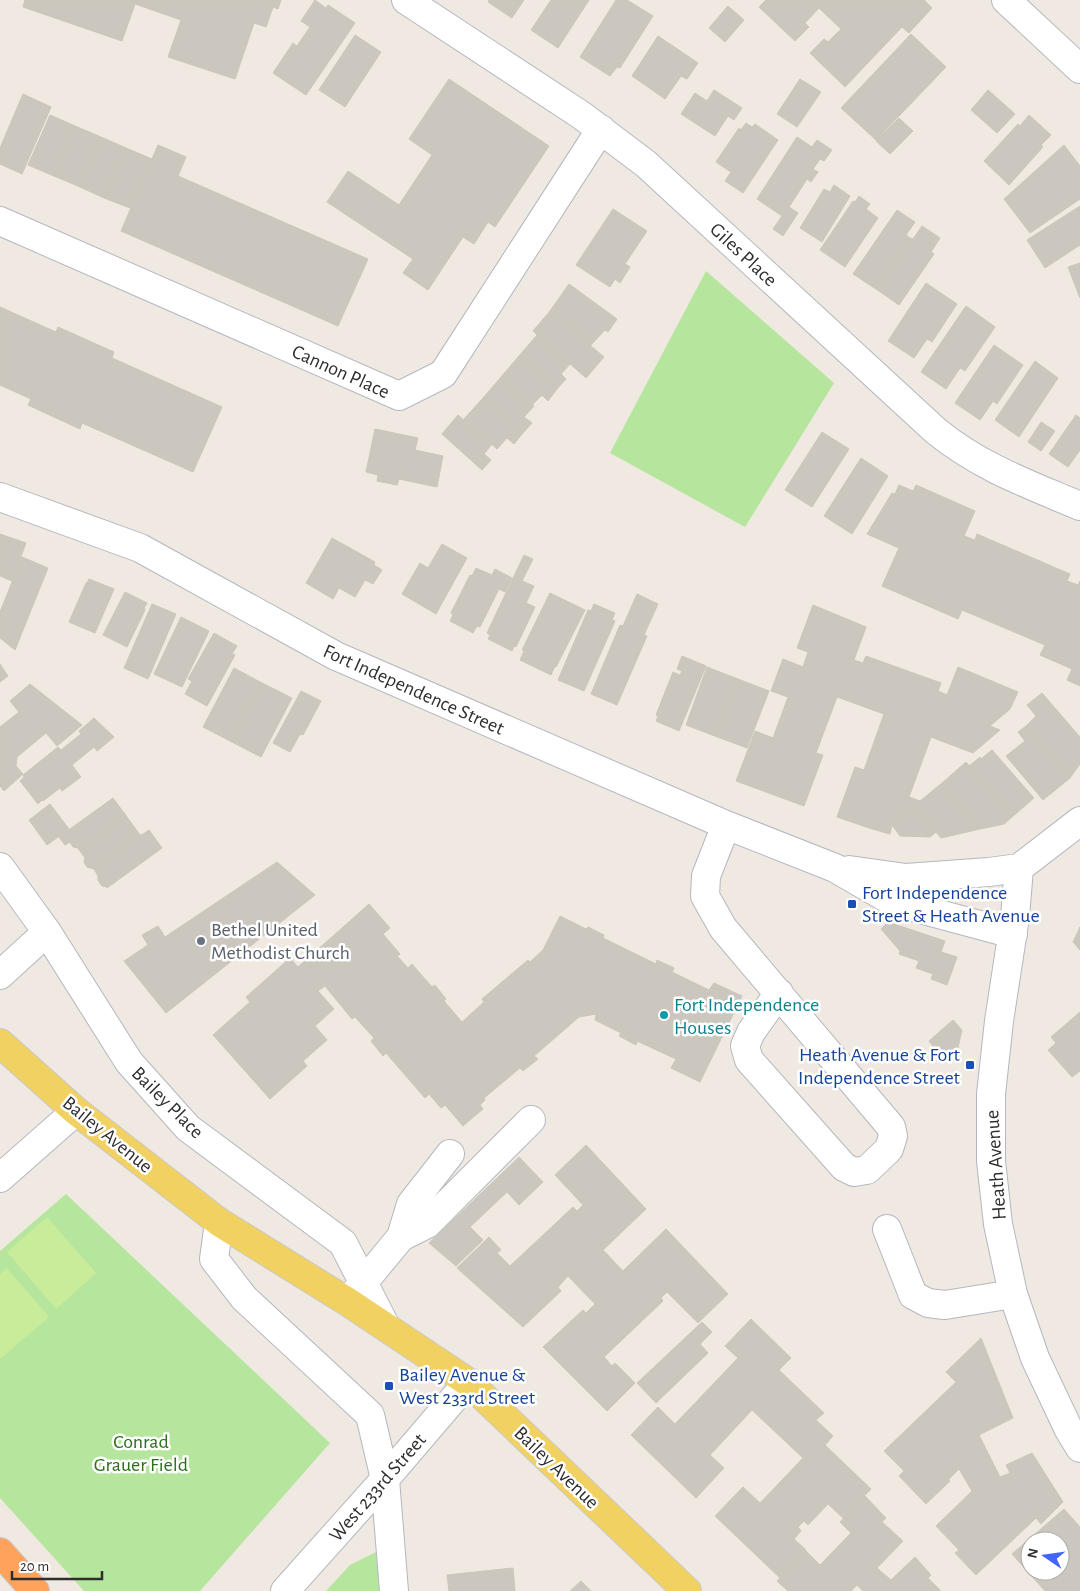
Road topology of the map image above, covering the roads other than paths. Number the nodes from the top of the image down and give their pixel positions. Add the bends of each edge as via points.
1 (406, 0) edge
2 (1006, 0) edge
3 (1080, 69) edge
4 (601, 129) junction
5 (0, 221) edge
6 (0, 497) edge
7 (1080, 506) edge
8 (1080, 821) edge
9 (726, 826) junction
10 (0, 867) edge
11 (835, 868) junction
12 (1019, 868) junction
13 (47, 932) junction
14 (1013, 934) junction
15 (0, 975) edge
16 (779, 993) junction
17 (0, 1043) edge
18 (76, 1111) junction
19 (531, 1120) dead end
20 (450, 1154) dead end
21 (0, 1178) edge
22 (219, 1222) junction
23 (887, 1228) dead end
24 (401, 1237) junction
25 (355, 1292) junction
26 (1013, 1294) junction
27 (468, 1382) junction
28 (1080, 1448) edge
29 (385, 1479) junction
30 (0, 1552) edge
31 (36, 1591) edge
32 (285, 1591) edge
33 (394, 1591) edge
34 (687, 1591) edge

1 - 4 street, Giles Place
2 - 3 street
4 - 5 street, Cannon Place via 443,374 399,396
4 - 7 street, Giles Place via 665,180 954,446 991,467
6 - 9 street, Fort Independence Street via 140,548 336,656
8 - 12 street
9 - 11 street, Fort Independence Street
9 - 16 street via 706,876 705,896 723,928
10 - 13 street, Bailey Place
11 - 12 street, Fort Independence Street via 906,878
11 - 14 street, Fort Independence Street via 894,902
12 - 14 street, Heath Avenue
13 - 15 street
13 - 25 street, Bailey Place via 129,1062 188,1128 343,1243
14 - 26 street, Heath Avenue via 998,1022 991,1094 991,1161 998,1224
16 - 16 street via 891,1127 893,1136 889,1149 867,1170 854,1172 844,1167 749,1060 746,1046 751,1032
17 - 18 main road, Bailey Avenue
18 - 21 street
18 - 22 main road, Bailey Avenue
19 - 24 street via 427,1224
20 - 24 street via 411,1204
22 - 25 main road, Bailey Avenue
22 - 29 street via 214,1259 244,1298 370,1415
23 - 26 street via 913,1295 928,1303 945,1305
24 - 25 street
25 - 27 main road, Bailey Avenue via 386,1327
26 - 28 street, Heath Avenue via 1035,1358
27 - 29 street, West 233rd Street
27 - 34 main road, Bailey Avenue
29 - 32 street, West 233rd Street
29 - 33 street
30 - 31 highway

